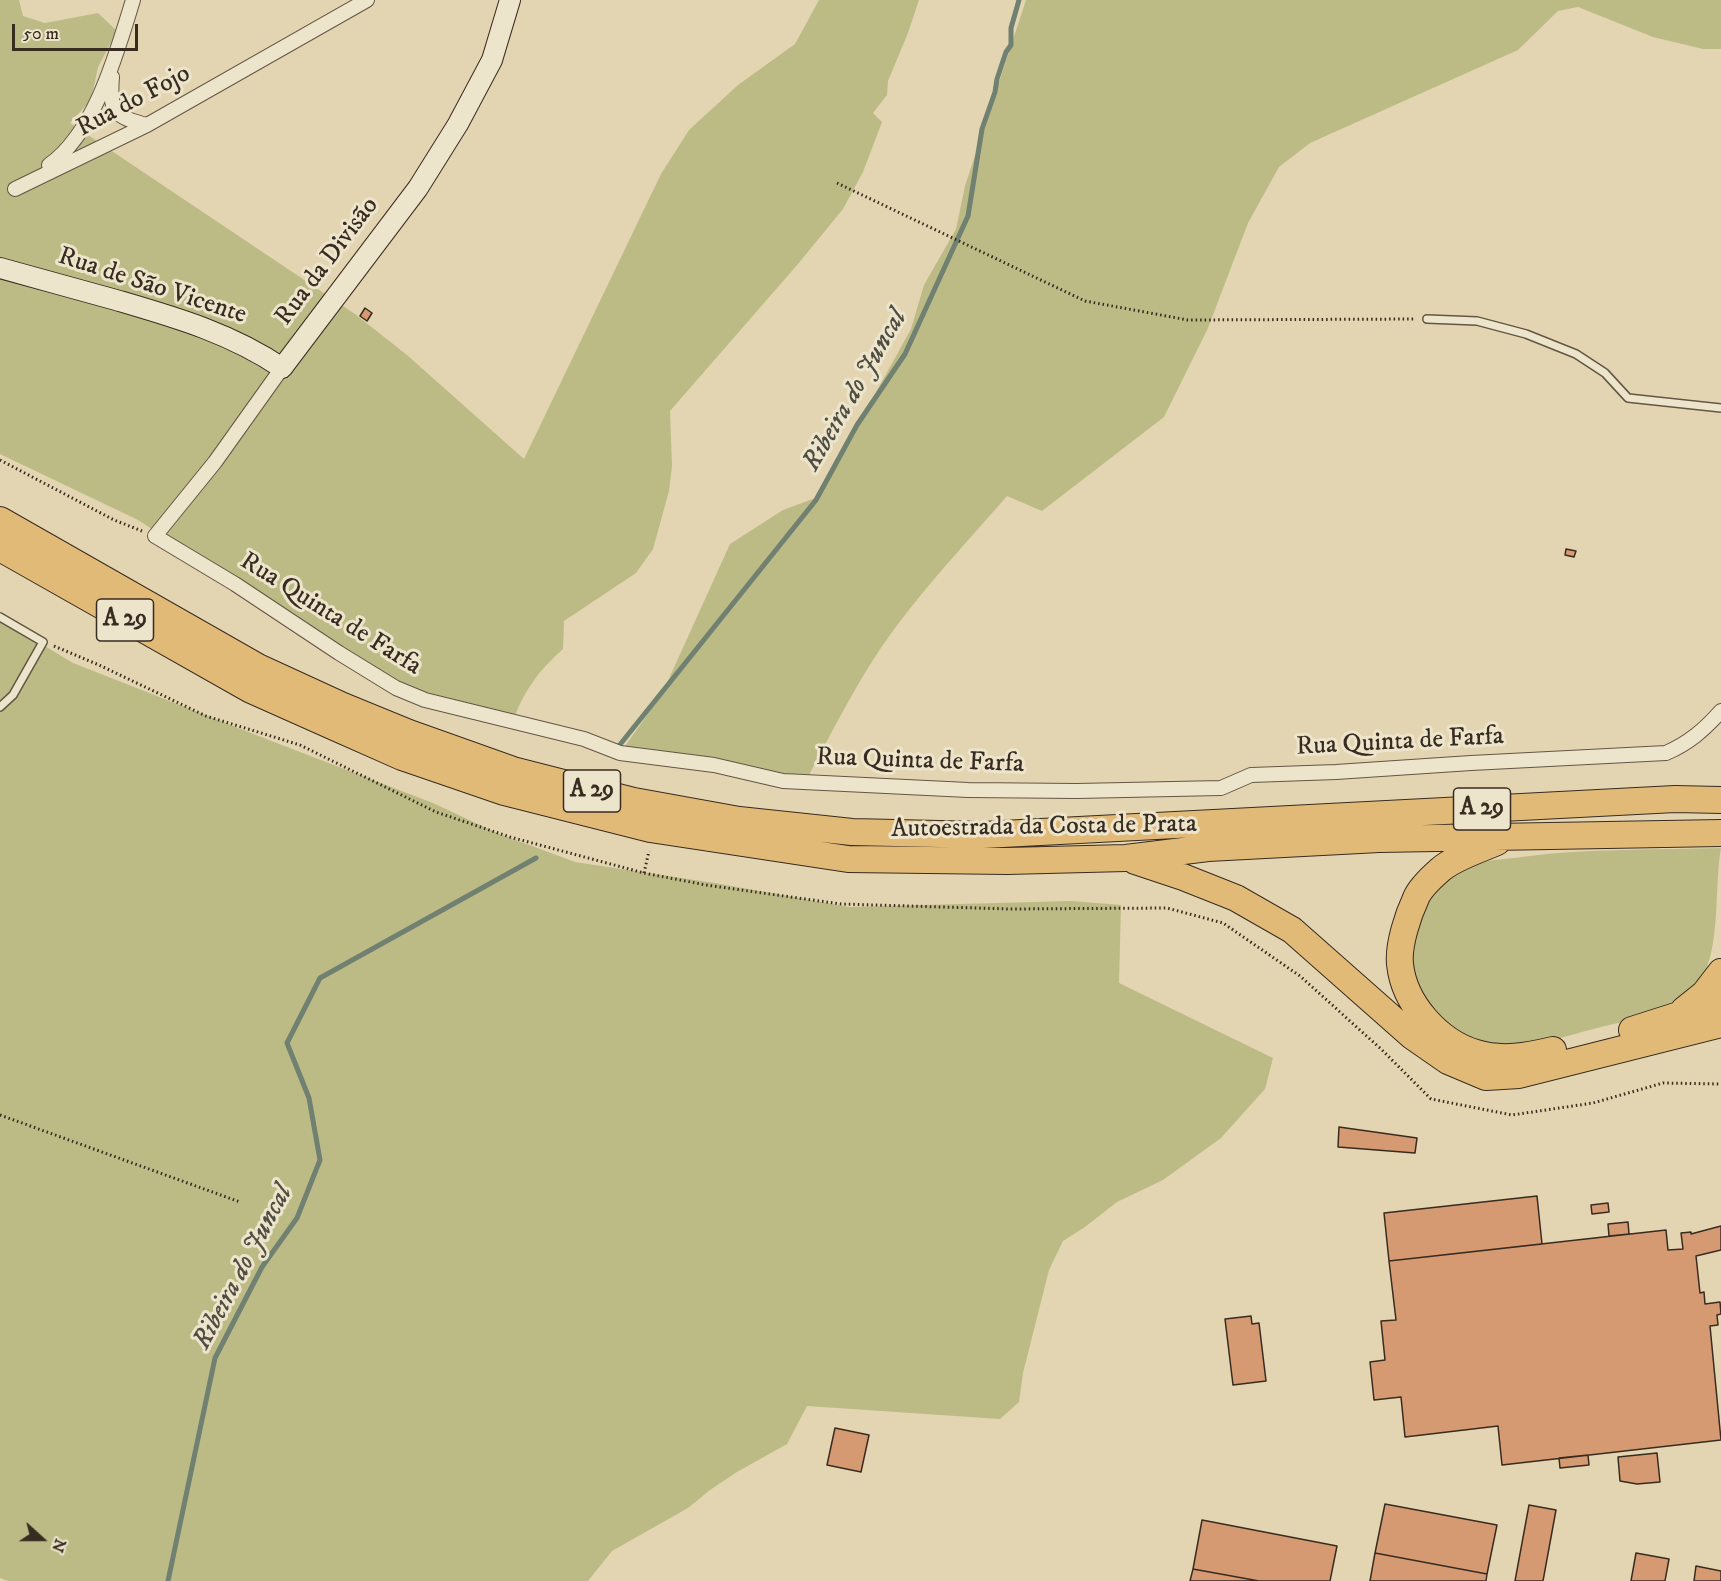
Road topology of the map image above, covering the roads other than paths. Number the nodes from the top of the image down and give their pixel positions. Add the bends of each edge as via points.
1 (133, 0) edge
2 (367, 0) edge
3 (510, 0) edge
4 (112, 69) junction
5 (147, 125) junction
6 (0, 268) edge
7 (1427, 319) road end
8 (282, 368) junction
9 (1721, 408) edge
10 (0, 520) edge
11 (155, 536) joint
12 (0, 548) edge
13 (0, 617) edge
14 (0, 707) edge
15 (1721, 711) edge
16 (1721, 800) edge
17 (1721, 833) edge
18 (1508, 837) junction
19 (1126, 858) junction
20 (1721, 972) edge
21 (1721, 1004) edge
22 (1721, 1024) edge
23 (1679, 1025) junction
24 (1721, 1043) edge

1 - 4 street
2 - 5 street, Rua do Fojo
3 - 8 street, Rua da Divisão via 492,60 458,124 418,188
4 - 5 street via 110,98 117,113
4 - 5 street, Rua do Fojo via 89,117 61,157 15,189
6 - 8 street, Rua de São Vicente via 193,323 230,337
7 - 9 lane via 1477,321 1526,334 1576,354 1605,373 1628,398
8 - 11 street, Rua da Divisão
10 - 16 highway, Autoestrada da Costa de Prata / A 29 via 258,667 409,734 513,770 634,801 739,820 852,832 982,835 1675,799
11 - 15 street, Rua Quinta de Farfa via 396,688 425,700 584,739 620,753 714,765 783,781 968,790 1221,788 1251,775 1666,753 1694,738
12 - 19 highway, Autoestrada da Costa de Prata / A 29 via 251,690 402,757 504,792 650,829 848,858
13 - 14 lane via 43,642 13,695
17 - 18 highway, Autoestrada da Costa de Prata / A 29
18 - 19 highway, Autoestrada da Costa de Prata / A 29 via 1357,840
18 - 23 highway via 1442,868 1417,896 1404,931 1400,964 1408,994 1424,1018 1448,1040 1476,1053 1506,1058 1639,1028
19 - 23 highway via 1236,898 1292,930 1412,1036 1448,1060 1486,1077 1519,1075
20 - 23 highway
21 - 23 highway via 1704,1007
22 - 23 highway
23 - 24 highway

